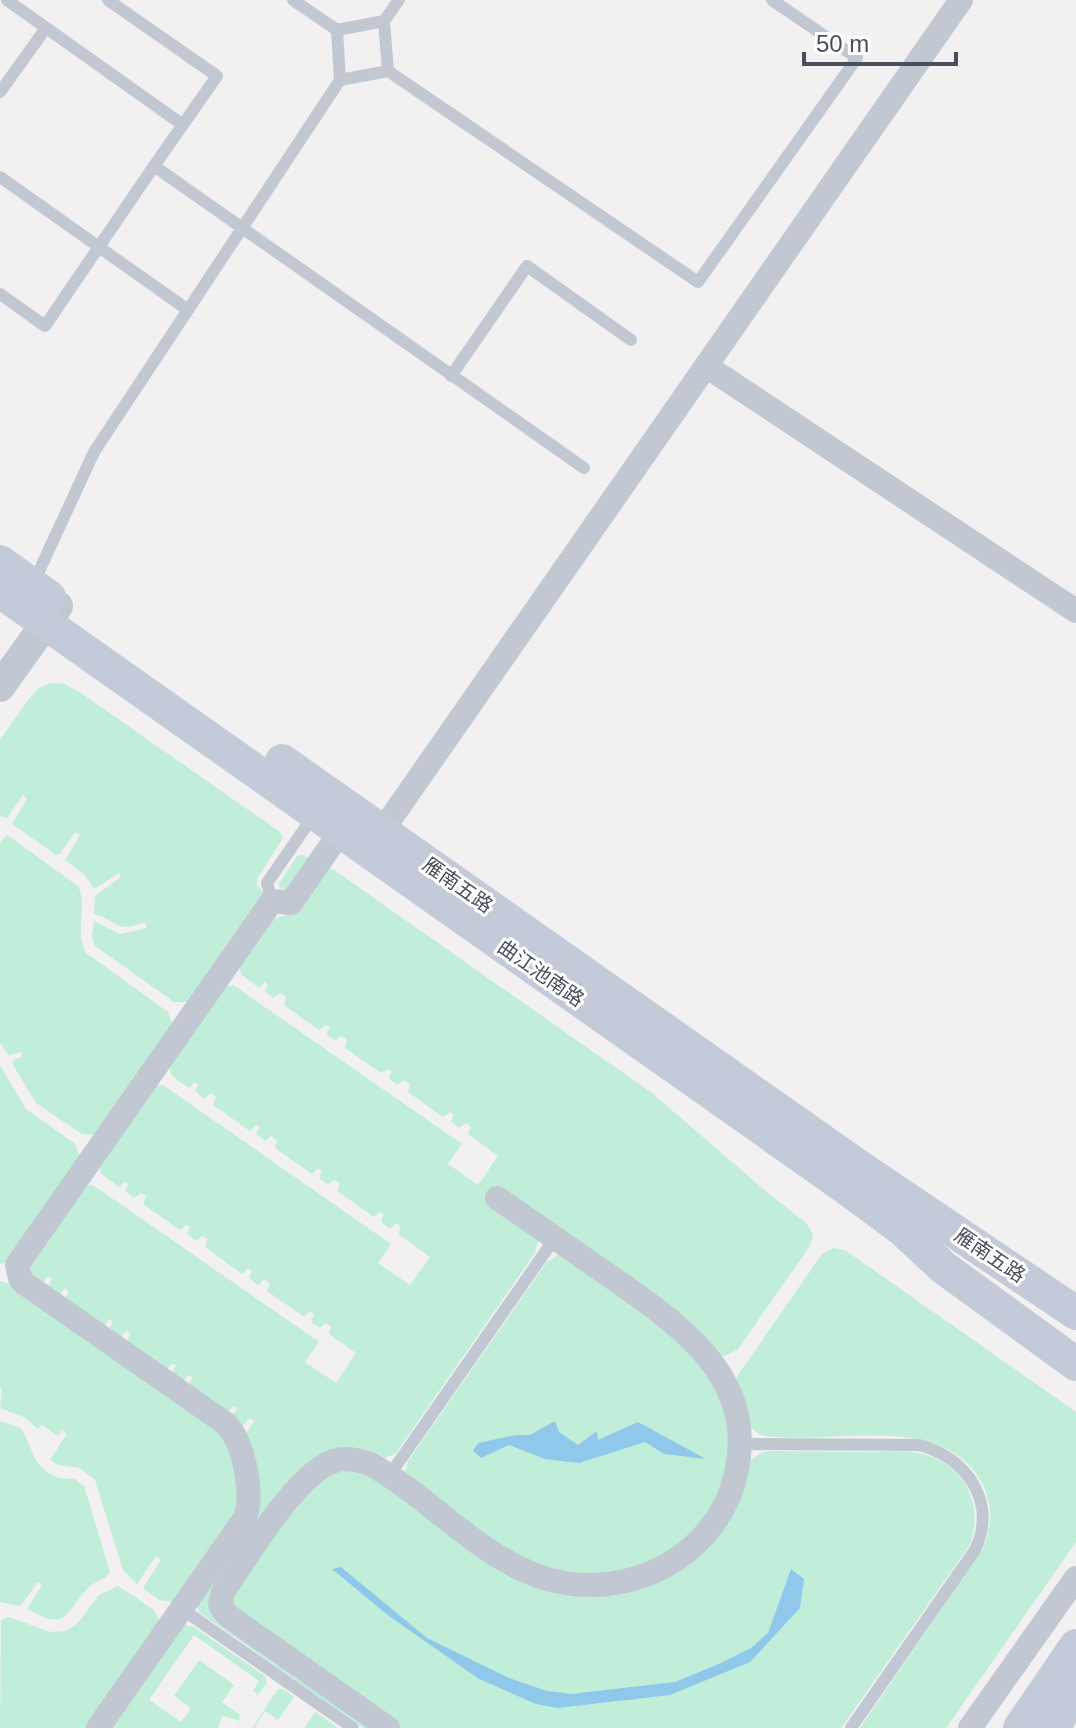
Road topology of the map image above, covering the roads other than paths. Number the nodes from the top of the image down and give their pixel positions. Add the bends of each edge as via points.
1 (7, 0) edge
2 (108, 0) edge
3 (293, 0) edge
4 (399, 0) edge
5 (772, 0) edge
6 (961, 0) edge
7 (384, 21) junction
8 (46, 28) junction
9 (337, 30) junction
10 (388, 71) junction
11 (340, 80) junction
12 (0, 92) edge
13 (183, 125) junction
14 (154, 166) junction
15 (0, 177) edge
16 (241, 229) junction
17 (99, 247) junction
18 (0, 294) edge
19 (188, 310) junction
20 (631, 340) dead end
21 (706, 366) junction
22 (451, 376) junction
23 (584, 468) dead end
24 (0, 562) edge
25 (34, 601) edge
26 (1076, 611) edge
27 (0, 687) edge
28 (328, 822) junction
29 (382, 831) junction
30 (497, 1198) dead end
31 (555, 1238) junction
32 (1076, 1313) edge
33 (1076, 1364) edge
34 (740, 1444) junction
35 (389, 1476) junction
36 (1076, 1578) edge
37 (182, 1609) junction
38 (1076, 1646) edge
39 (1076, 1693) edge
40 (98, 1728) edge
41 (353, 1728) edge
42 (388, 1728) edge
43 (851, 1728) edge
44 (970, 1728) edge
45 (1020, 1728) edge
46 (1052, 1728) edge

1 - 8 lane
2 - 13 lane via 217,76
3 - 9 lane
4 - 7 lane
5 - 10 lane via 857,58 698,282
6 - 21 street
7 - 9 lane
7 - 10 lane
8 - 12 lane
8 - 13 lane
9 - 11 lane
10 - 11 lane
11 - 16 lane
13 - 14 lane
14 - 16 lane
14 - 17 lane
15 - 17 lane
16 - 19 lane
16 - 22 lane
17 - 18 lane via 45,326
17 - 19 lane
19 - 25 lane via 94,452
20 - 22 lane via 527,266
21 - 26 street
21 - 29 street
22 - 23 lane
24 - 25 main road, 雁南五路
25 - 27 street
25 - 28 main road, 曲江池南路
25 - 29 main road, 雁南五路
28 - 33 main road, 曲江池南路 via 902,1229 944,1268
28 - 37 street via 291,903 272,901 17,1265 24,1283 237,1436 247,1512
29 - 32 main road, 雁南五路
30 - 31 street
31 - 34 street via 670,1319 698,1345 730,1394
31 - 35 lane
34 - 35 street via 730,1494 700,1540 655,1571 606,1584 561,1582 516,1566
34 - 43 lane via 919,1445 955,1462 979,1494 983,1522 975,1550
35 - 42 street via 348,1459 312,1473 223,1592 220,1605
36 - 44 street
37 - 40 street
37 - 41 lane
38 - 45 main road
39 - 46 main road

